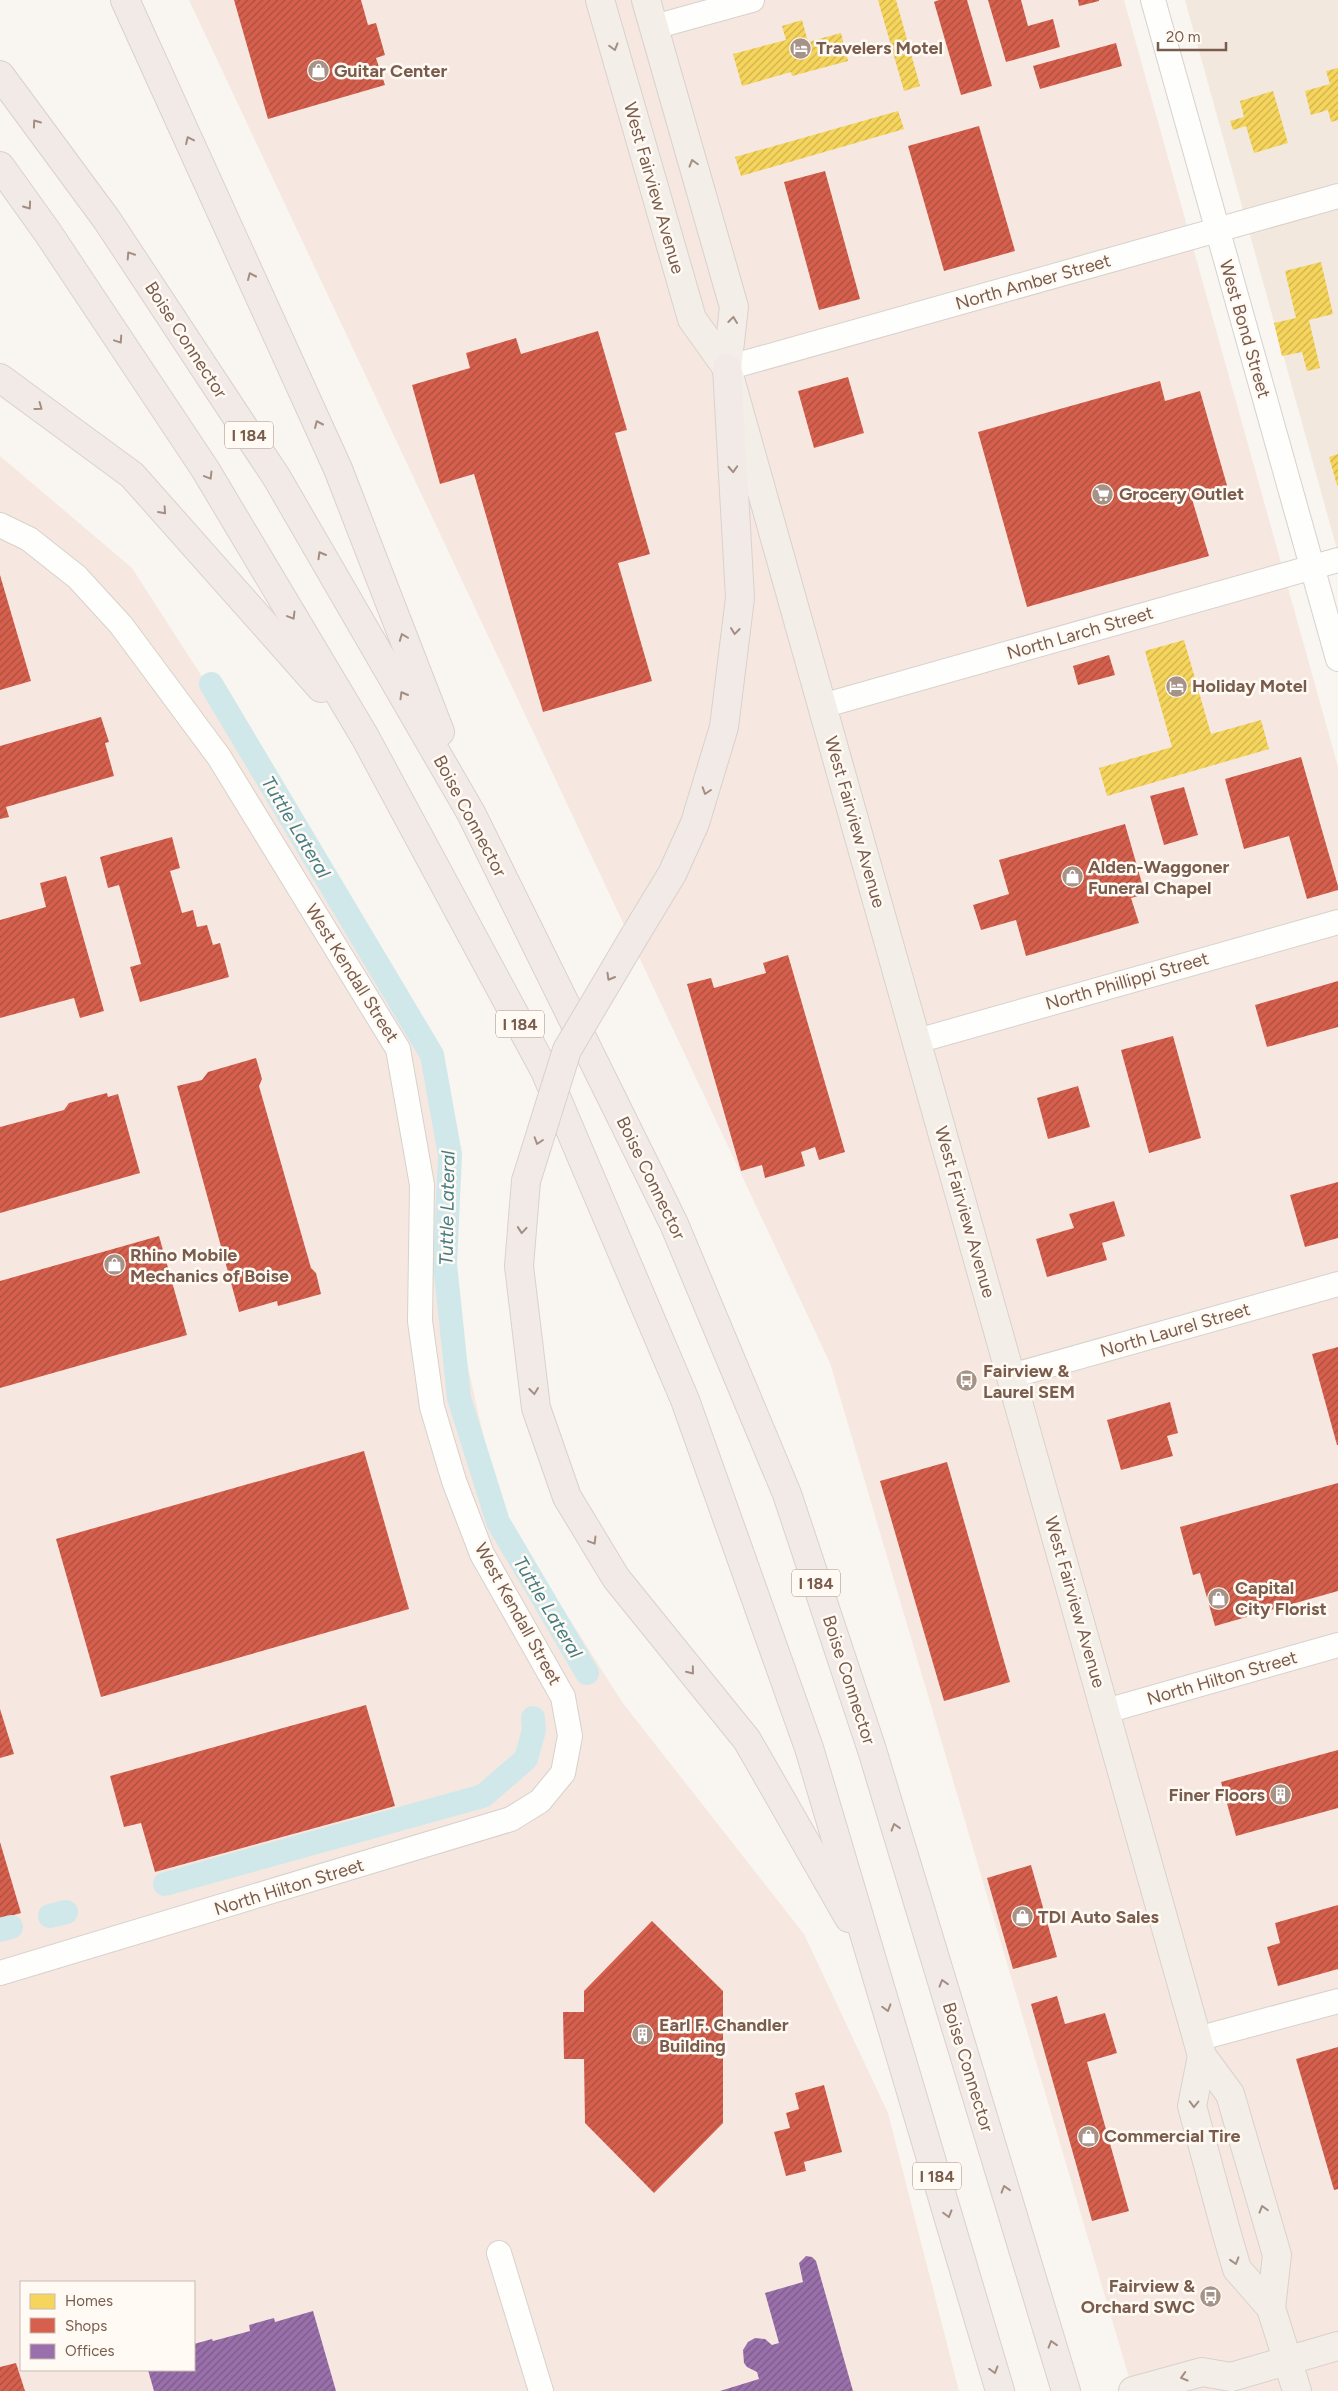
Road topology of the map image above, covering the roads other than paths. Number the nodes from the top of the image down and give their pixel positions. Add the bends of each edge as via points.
1 (125, 0) edge
2 (600, 0) edge
3 (646, 0) edge
4 (752, 0) edge
5 (1153, 0) edge
6 (654, 27) junction
7 (0, 75) edge
8 (0, 166) edge
9 (1338, 196) edge
10 (1218, 230) junction
11 (727, 368) junction
12 (0, 378) edge
13 (0, 525) edge
14 (1338, 560) edge
15 (1312, 567) junction
16 (1338, 659) edge
17 (822, 706) junction
18 (365, 737) junction
19 (471, 813) junction
20 (1338, 922) edge
21 (917, 1041) junction
22 (1338, 1284) edge
23 (1011, 1376) junction
24 (1338, 1645) edge
25 (1106, 1711) junction
26 (563, 1773) joint
27 (874, 1961) junction
28 (0, 1972) edge
29 (1338, 2001) edge
30 (1200, 2048) junction
31 (500, 2253) dead end
32 (1271, 2308) junction
33 (1338, 2346) edge
34 (1288, 2361) junction
35 (1224, 2384) edge
36 (541, 2391) edge
37 (1000, 2391) edge
38 (1066, 2391) edge
39 (1133, 2391) edge
40 (1297, 2391) edge

19 -> 1 highway via 338,469
2 -> 11 main road, West Fairview Avenue via 692,319
3 - 6 main road, West Fairview Avenue
4 - 6 street
5 - 10 street, West Bond Street
11 -> 6 main road, West Fairview Avenue via 734,307
19 -> 7 highway, Boise Connector / I 184 via 277,478 107,220
8 -> 18 highway, I 184 via 54,241 204,469
9 - 10 street, North Amber Street
10 - 11 street, North Amber Street
10 - 15 street, West Bond Street
11 - 17 main road, West Fairview Avenue
11 -> 27 highway, bridge via 740,598 724,727 695,824 672,874 567,1050 526,1181 519,1266 536,1408 567,1497 616,1578 747,1740
12 -> 18 highway via 132,476
13 - 26 street, West Kendall Street via 29,539 77,577 121,625 218,757 398,1048 422,1185 420,1321 432,1407 454,1481 482,1554 563,1697 570,1736
14 - 15 street, North Larch Street
15 - 16 street, West Bond Street
15 - 17 street, North Larch Street
17 - 21 main road, West Fairview Avenue
18 - 27 highway, I 184 via 545,1071 686,1400 809,1748
38 -> 19 highway, Boise Connector / I 184 via 872,1750 787,1494 674,1224
20 - 21 street, North Phillippi Street
21 - 23 main road, West Fairview Avenue
22 - 23 street, North Laurel Street
23 - 25 main road, West Fairview Avenue
24 - 25 street, North Hilton Street
25 - 30 main road, West Fairview Avenue
26 - 28 street, North Hilton Street via 540,1801 511,1819
27 -> 37 highway, I 184
29 - 30 street
32 -> 30 main road, West Fairview Avenue via 1277,2255 1230,2094
30 -> 32 main road, West Fairview Avenue via 1192,2106 1218,2202 1237,2269
31 - 36 street
32 - 34 main road, West Fairview Avenue
33 - 34 main road
34 - 35 main road
34 - 40 main road, West Fairview Avenue
35 -> 39 main road via 1202,2372

